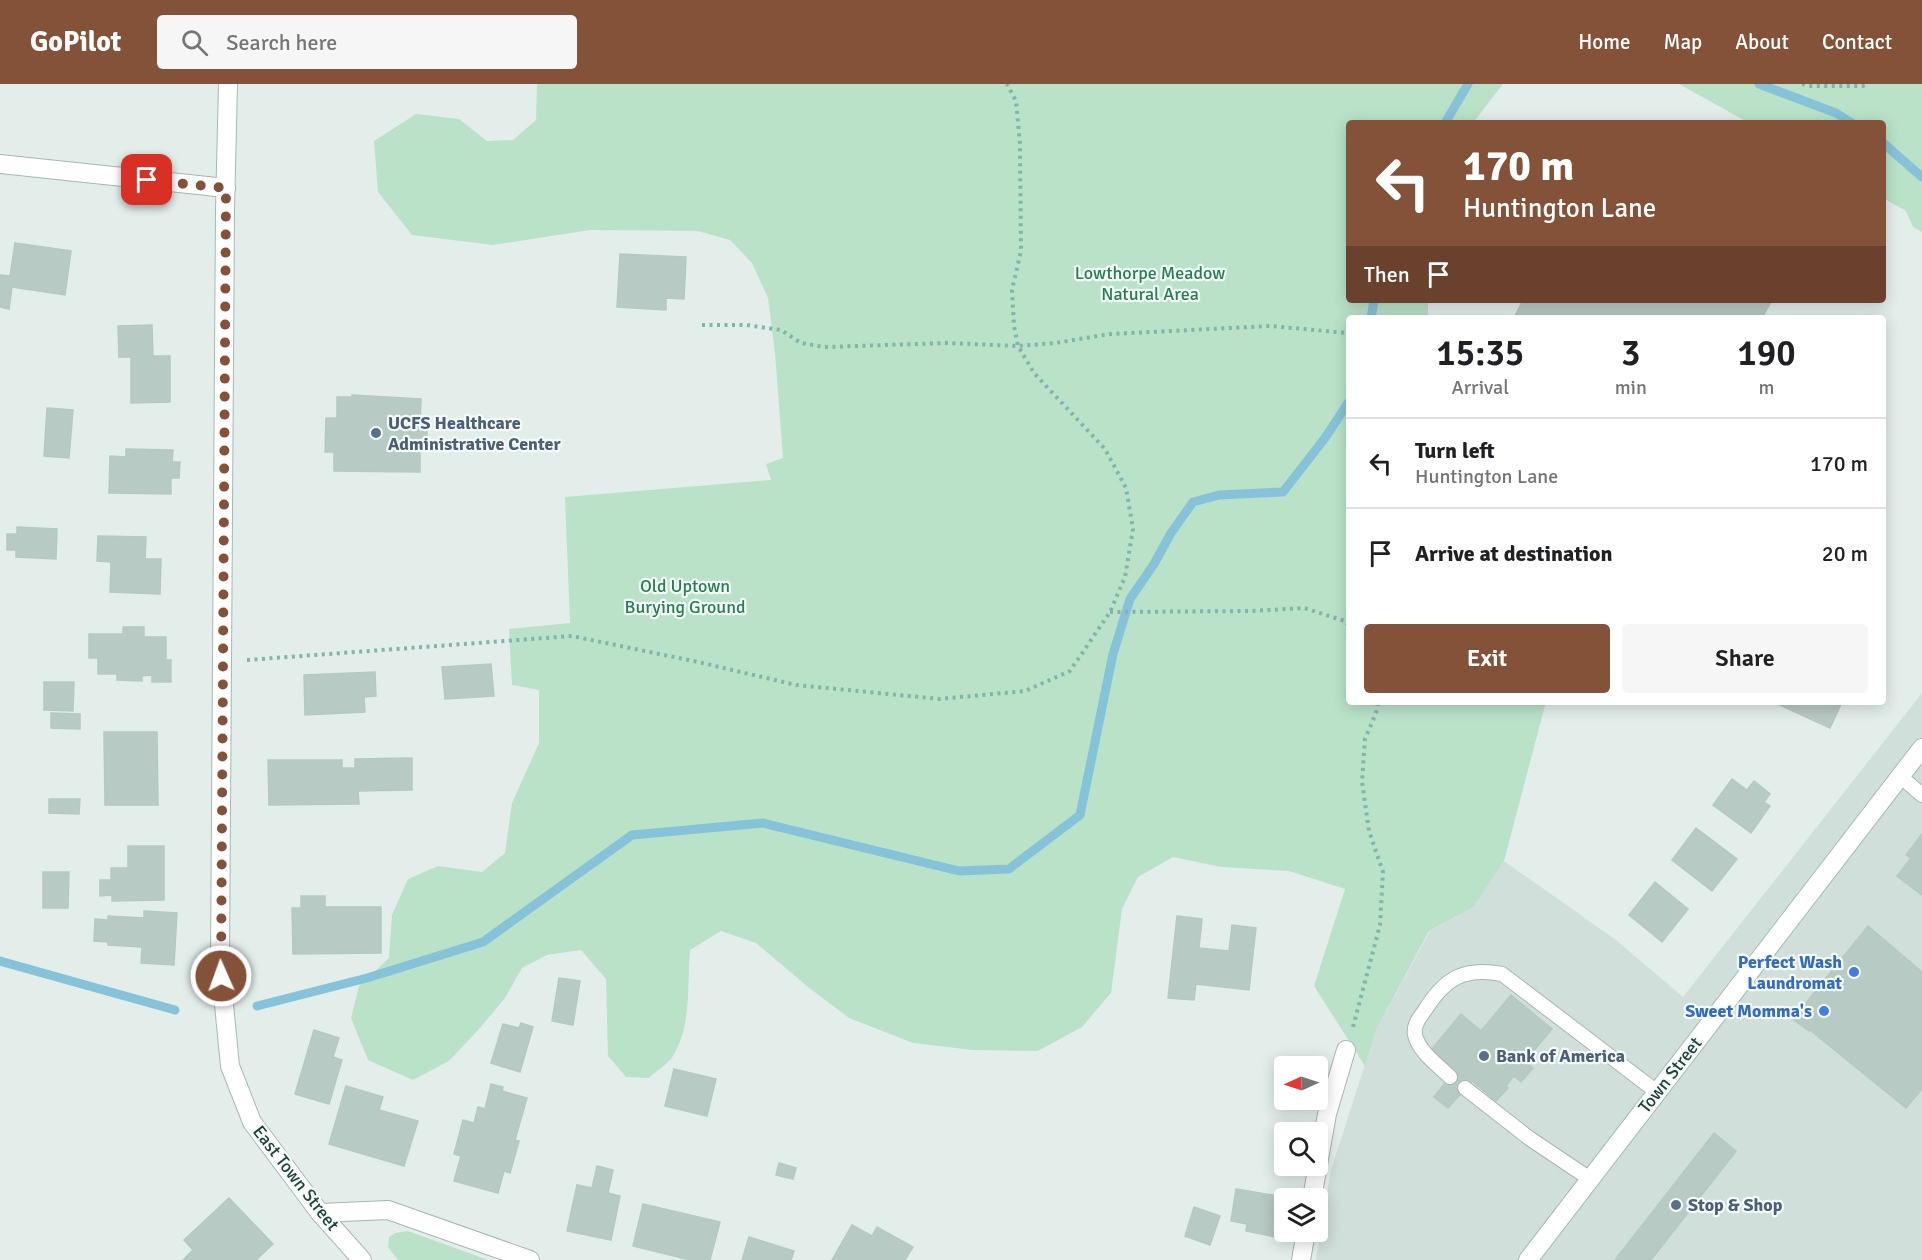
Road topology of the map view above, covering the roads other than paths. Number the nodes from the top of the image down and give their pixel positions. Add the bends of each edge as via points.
1 (228, 84) edge
2 (0, 164) edge
3 (226, 188) junction
4 (1922, 748) edge
5 (1900, 776) junction
6 (1922, 795) edge
7 (1346, 1050) road end
8 (1450, 1077) dead end
9 (1465, 1088) dead end
10 (1657, 1092) junction
11 (1590, 1179) junction
12 (1314, 1188) edge
13 (320, 1213) junction
14 (1304, 1242) edge
15 (362, 1260) edge
16 (530, 1260) edge
17 (1301, 1260) edge
18 (1528, 1260) edge

1 - 3 street, East Town Street
2 - 3 street
3 - 13 street, East Town Street via 220,964 230,1066 252,1122
4 - 5 street, Town Street
5 - 6 lane
5 - 10 street, Town Street
7 - 12 street via 1327,1114
8 - 10 lane via 1419,1044 1415,1026 1446,984 1464,974 1483,971 1502,974
9 - 11 lane
10 - 11 street, Town Street
11 - 18 street, Town Street
13 - 15 street, East Town Street
13 - 16 street via 388,1210
14 - 17 street

